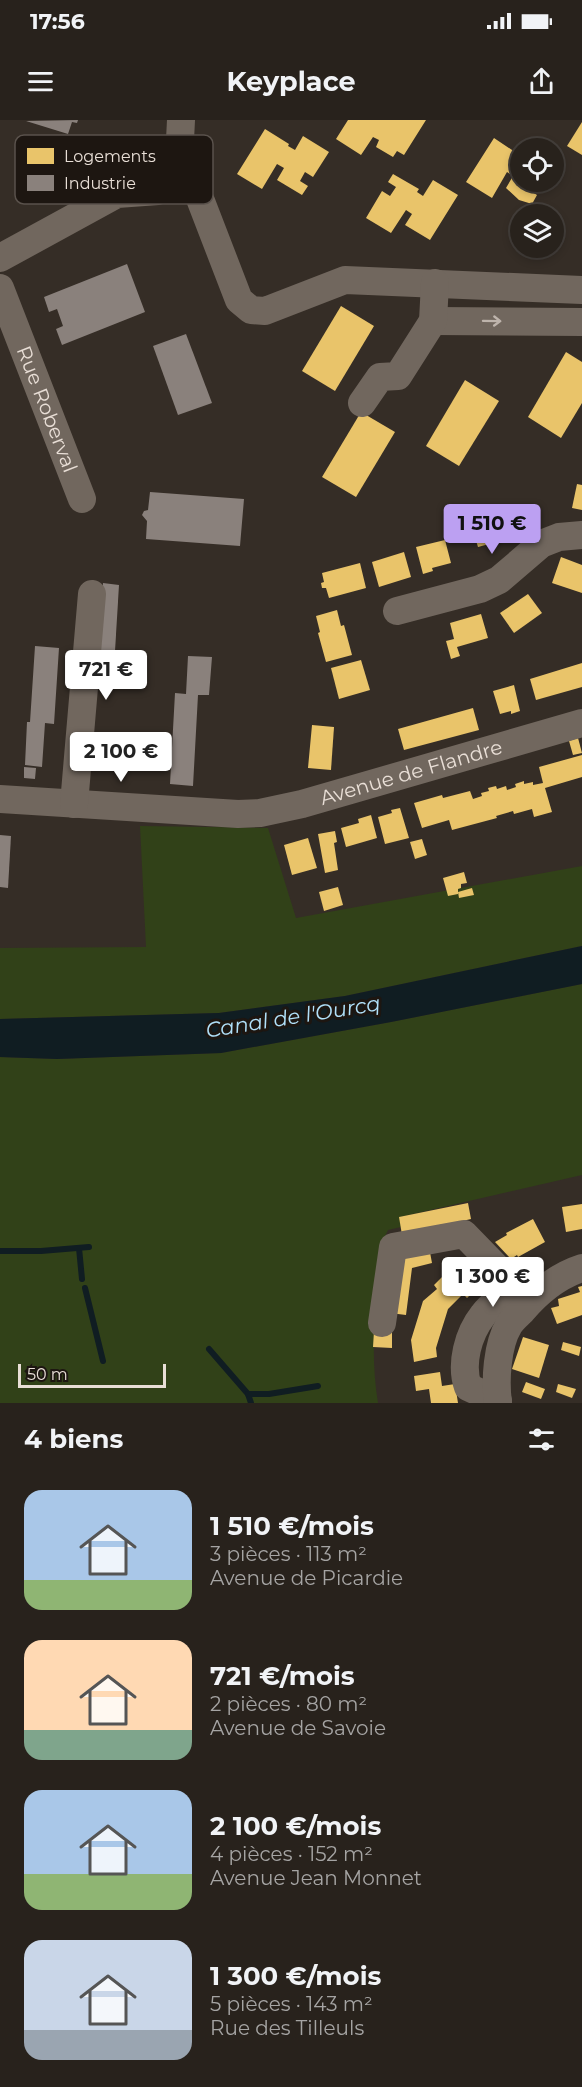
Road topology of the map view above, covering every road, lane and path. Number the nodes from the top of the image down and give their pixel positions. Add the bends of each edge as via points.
1 (181, 120) edge
2 (180, 135) edge
3 (99, 204) edge
4 (202, 204) edge
5 (0, 258) edge
6 (435, 283) junction
7 (0, 288) edge
8 (582, 290) edge
9 (433, 321) junction
10 (582, 322) edge
11 (362, 403) dead end
12 (82, 499) dead end
13 (582, 535) edge
14 (92, 594) dead end
15 (397, 611) dead end
16 (582, 723) edge
17 (0, 799) edge
18 (74, 804) junction
19 (582, 1268) edge
20 (514, 1285) junction
21 (382, 1323) dead end
22 (498, 1402) edge

1 - 2 street
3 - 5 street
4 - 6 street via 239,300 251,310 266,311 345,280
6 - 8 street
6 - 9 street
7 - 12 street, Rue Roberval
9 -> 10 street
9 - 11 street via 398,376 380,377
13 - 15 street via 558,537 541,544 499,580 480,589
14 - 18 street
16 - 18 street, Avenue de Flandre via 260,813
17 - 18 street, Avenue de Flandre
19 - 20 street via 539,1292
20 - 21 street via 464,1234 393,1247
20 - 22 street via 499,1354

